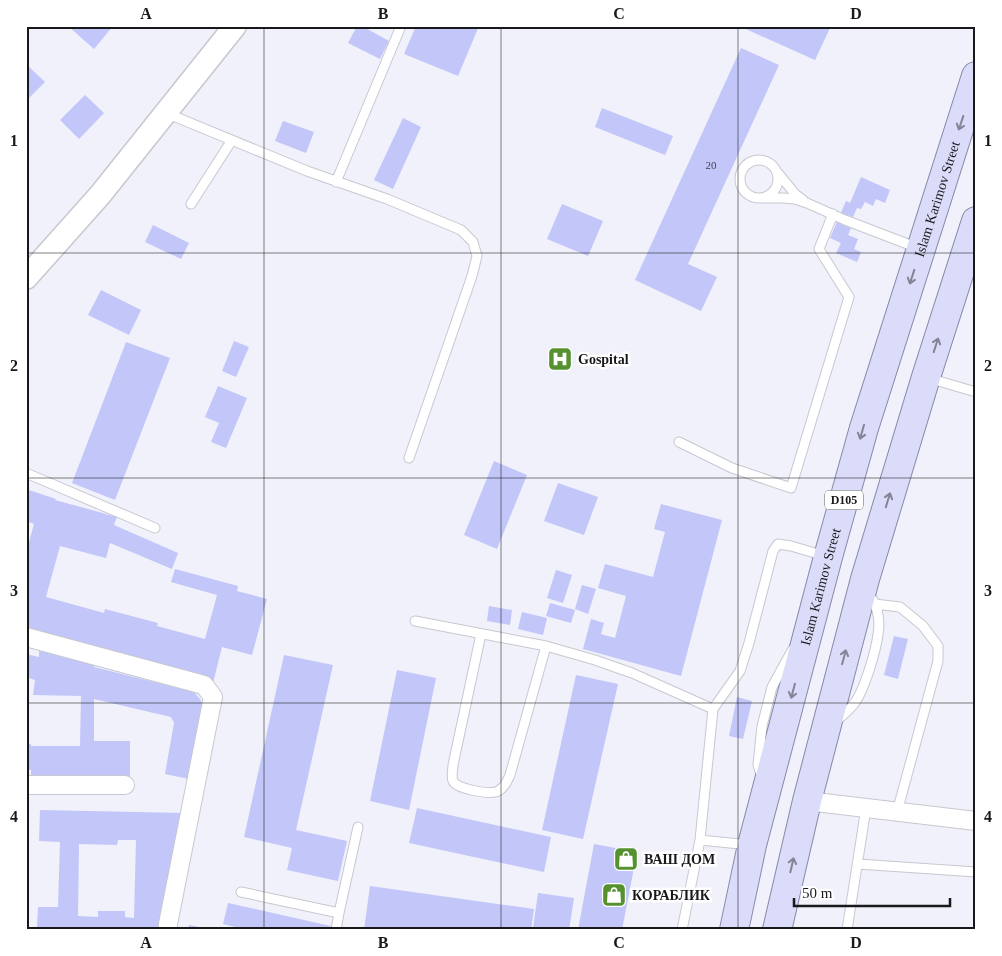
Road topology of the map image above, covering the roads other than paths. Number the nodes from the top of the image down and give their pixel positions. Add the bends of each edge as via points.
1 (235, 26) edge
2 (401, 26) edge
3 (976, 76) edge
4 (166, 113) junction
5 (232, 140) junction
6 (777, 172) junction
7 (336, 182) junction
8 (759, 198) junction
9 (807, 203) junction
10 (191, 204) dead end
11 (833, 214) junction
12 (976, 221) edge
13 (920, 249) junction
14 (26, 278) edge
15 (926, 377) junction
16 (976, 392) edge
17 (679, 442) dead end
18 (409, 458) dead end
19 (26, 473) edge
20 (155, 528) dead end
21 (828, 557) junction
22 (864, 579) junction
23 (875, 604) junction
24 (416, 621) dead end
25 (481, 634) junction
26 (26, 636) edge
27 (546, 646) junction
28 (713, 709) junction
29 (826, 729) junction
30 (26, 785) edge
31 (125, 786) dead end
32 (807, 801) junction
33 (866, 808) junction
34 (897, 812) junction
35 (976, 821) edge
36 (358, 826) dead end
37 (700, 840) junction
38 (752, 845) junction
39 (858, 864) junction
40 (976, 872) edge
41 (242, 892) dead end
42 (339, 914) junction
43 (168, 930) edge
44 (336, 930) edge
45 (682, 930) edge
46 (734, 930) edge
47 (777, 930) edge
48 (848, 930) edge

1 - 4 street
2 - 7 lane
3 -> 13 main road, Islam Karimov Street / D105
4 - 5 lane
4 - 14 street via 100,195
5 - 7 lane
5 - 10 lane
6 - 8 lane via 777,187 766,197
6 - 8 lane via 767,161 752,161 746,165 740,178 742,186 745,192
6 - 9 lane
7 - 18 lane via 461,230 473,242 476,256 472,276
8 - 9 lane via 795,199
9 - 11 lane
11 - 13 lane
11 - 17 lane via 819,249 849,296 791,488 732,468
15 -> 12 main road
13 -> 21 main road, Islam Karimov Street / D105
15 - 16 lane
22 -> 15 main road
19 - 20 lane
21 - 28 lane via 778,544 773,551 740,671
21 - 38 main road, Islam Karimov Street / D105
22 - 23 lane
29 -> 22 main road
23 - 29 lane via 878,634 864,684 845,715
23 - 34 lane via 900,607 923,626 938,646 938,660
24 - 25 lane
25 - 27 lane
25 - 27 lane via 452,775 456,785 484,792 503,788 510,775
26 - 43 street via 204,685 213,697
27 - 28 lane via 632,673
28 - 37 lane
29 - 32 main road
30 - 31 street
32 - 33 street
47 -> 32 main road
33 - 34 street
33 - 39 lane
34 - 35 street
36 - 42 lane
37 - 38 lane
37 - 45 lane
38 - 46 main road, Islam Karimov Street / D105
39 - 40 lane
39 - 48 lane
41 - 42 lane
42 - 44 lane

